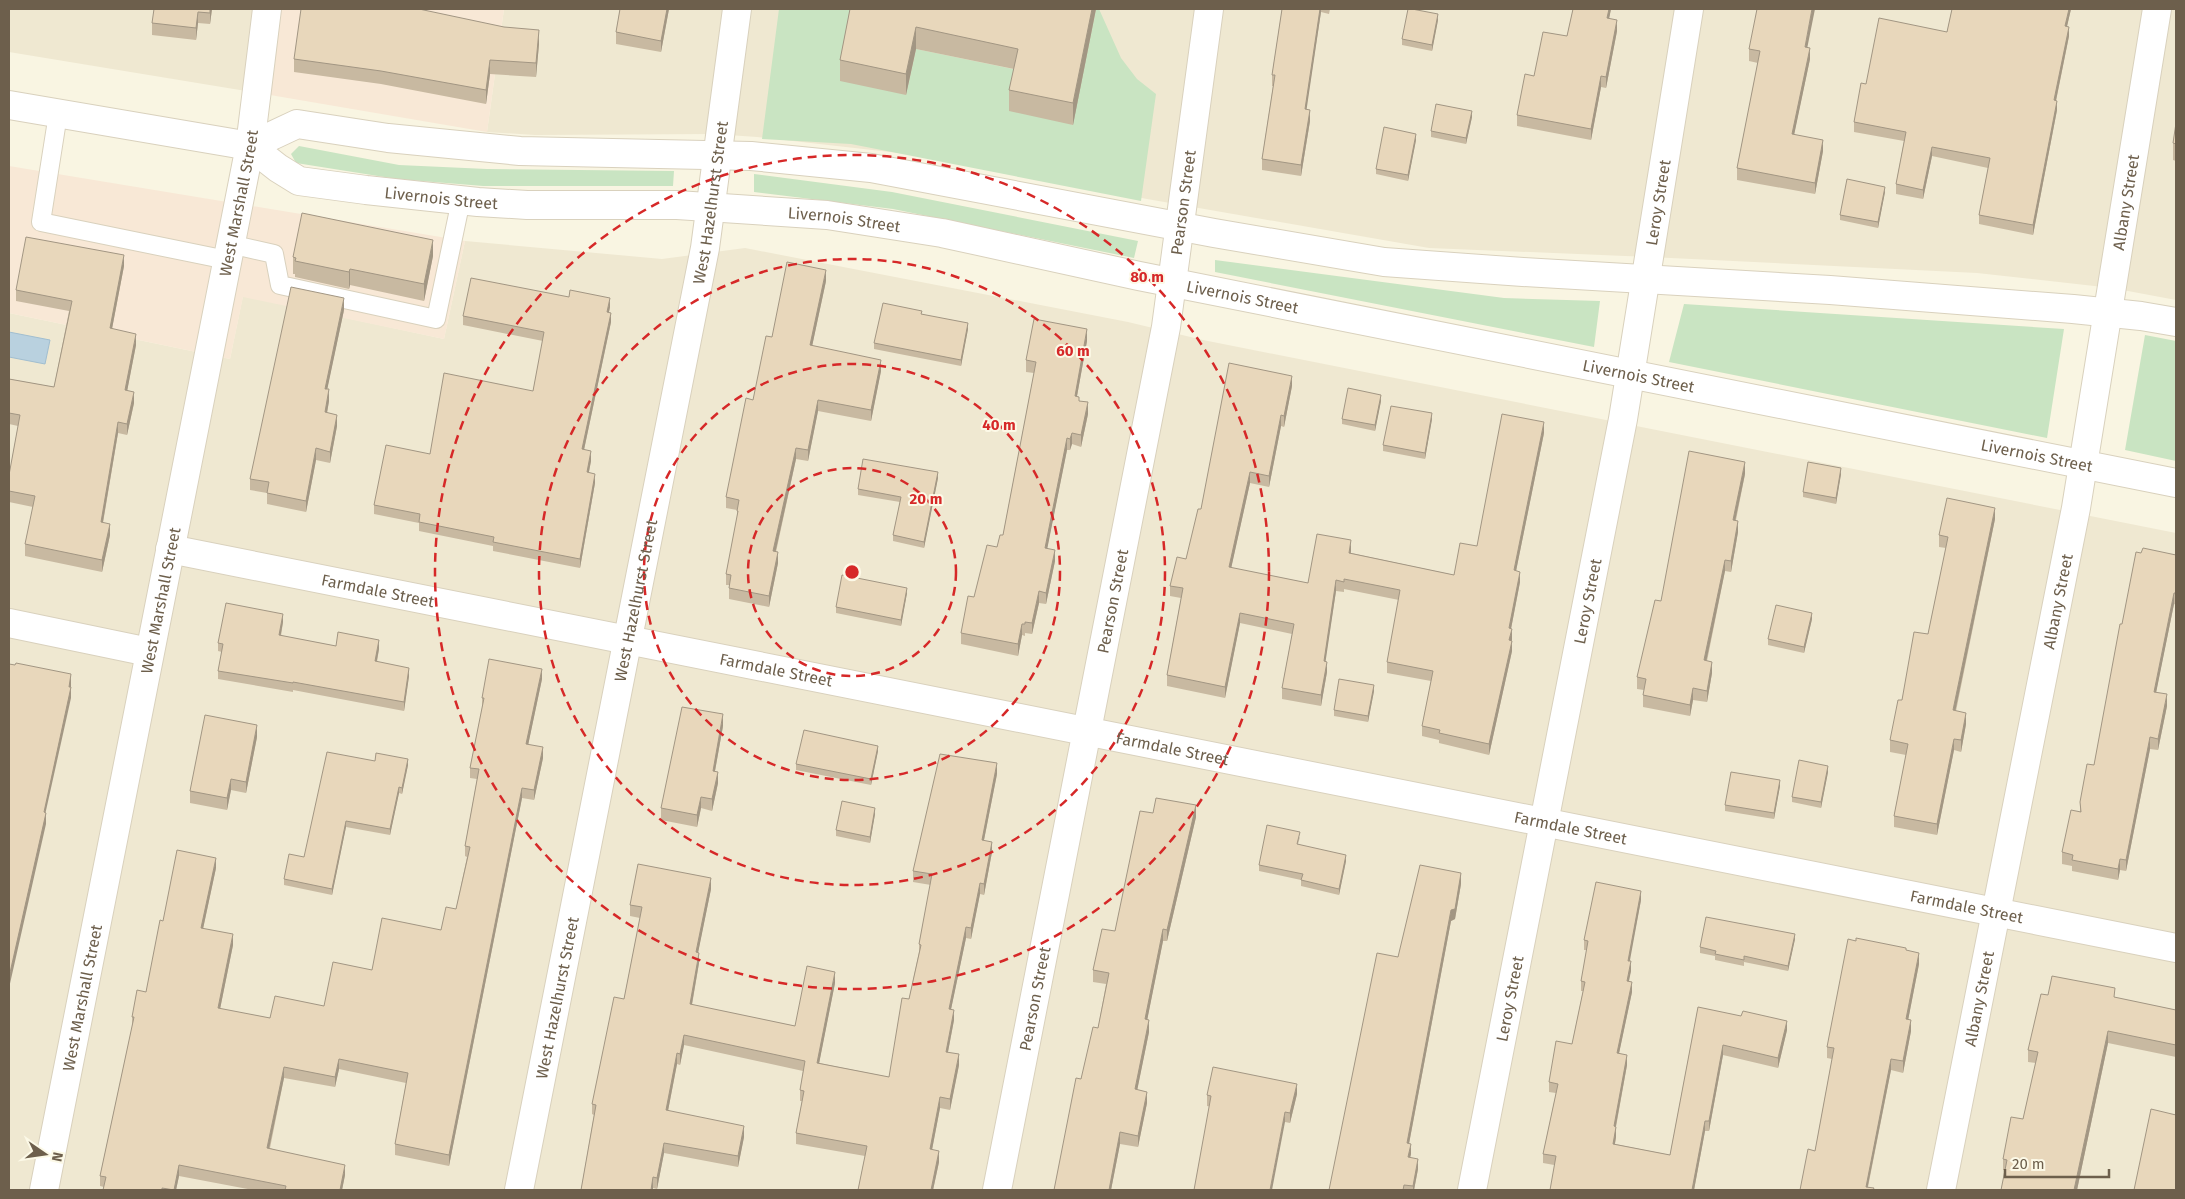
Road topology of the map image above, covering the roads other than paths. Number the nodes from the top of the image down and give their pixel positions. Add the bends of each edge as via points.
1 (267, 9) edge
2 (737, 9) edge
3 (1209, 9) edge
4 (1689, 9) edge
5 (2157, 9) edge
6 (9, 105) edge
7 (58, 114) junction
8 (250, 146) junction
9 (717, 154) junction
10 (461, 200) junction
11 (711, 207) junction
12 (1180, 225) junction
13 (228, 252) junction
14 (1646, 280) junction
15 (1172, 282) junction
16 (2106, 312) junction
17 (2176, 322) edge
18 (1631, 374) junction
19 (2084, 465) junction
20 (2176, 482) edge
21 (170, 549) junction
22 (9, 623) edge
23 (627, 640) junction
24 (149, 652) junction
25 (1086, 730) junction
26 (1542, 822) junction
27 (1995, 911) junction
28 (2176, 948) edge
29 (44, 1190) edge
30 (519, 1190) edge
31 (997, 1190) edge
32 (1472, 1190) edge
33 (1941, 1190) edge

1 - 8 street, West Marshall Street
2 - 9 street, West Hazelhurst Street
3 - 12 street, Pearson Street
4 - 14 street, Leroy Street
5 - 16 street, Albany Street
6 - 7 street, Livernois Street
7 - 8 street, Livernois Street
7 - 13 lane via 41,222
8 - 9 street via 297,124 388,138 520,151
8 - 10 street, Livernois Street via 299,181
8 - 13 street, West Marshall Street
9 - 11 street, West Hazelhurst Street
9 - 12 street via 871,168
10 - 11 street, Livernois Street via 527,205
10 - 13 lane via 436,319 280,284 274,254
11 - 15 street, Livernois Street via 827,214 942,233
11 - 23 street, West Hazelhurst Street
12 - 14 street via 1384,262
12 - 15 street, Pearson Street
13 - 21 street, West Marshall Street
14 - 16 street via 1830,290
14 - 18 street, Leroy Street
15 - 18 street, Livernois Street
15 - 25 street, Pearson Street via 1165,335
16 - 17 street
16 - 19 street, Albany Street
18 - 19 street, Livernois Street
18 - 26 street, Leroy Street
19 - 20 street, Livernois Street
19 - 27 street, Albany Street
21 - 23 street, Farmdale Street
21 - 24 street, West Marshall Street
22 - 24 street
23 - 25 street, Farmdale Street
23 - 30 street, West Hazelhurst Street
24 - 29 street, West Marshall Street
25 - 26 street, Farmdale Street
25 - 31 street, Pearson Street
26 - 27 street, Farmdale Street
26 - 32 street, Leroy Street
27 - 28 street, Farmdale Street
27 - 33 street, Albany Street

